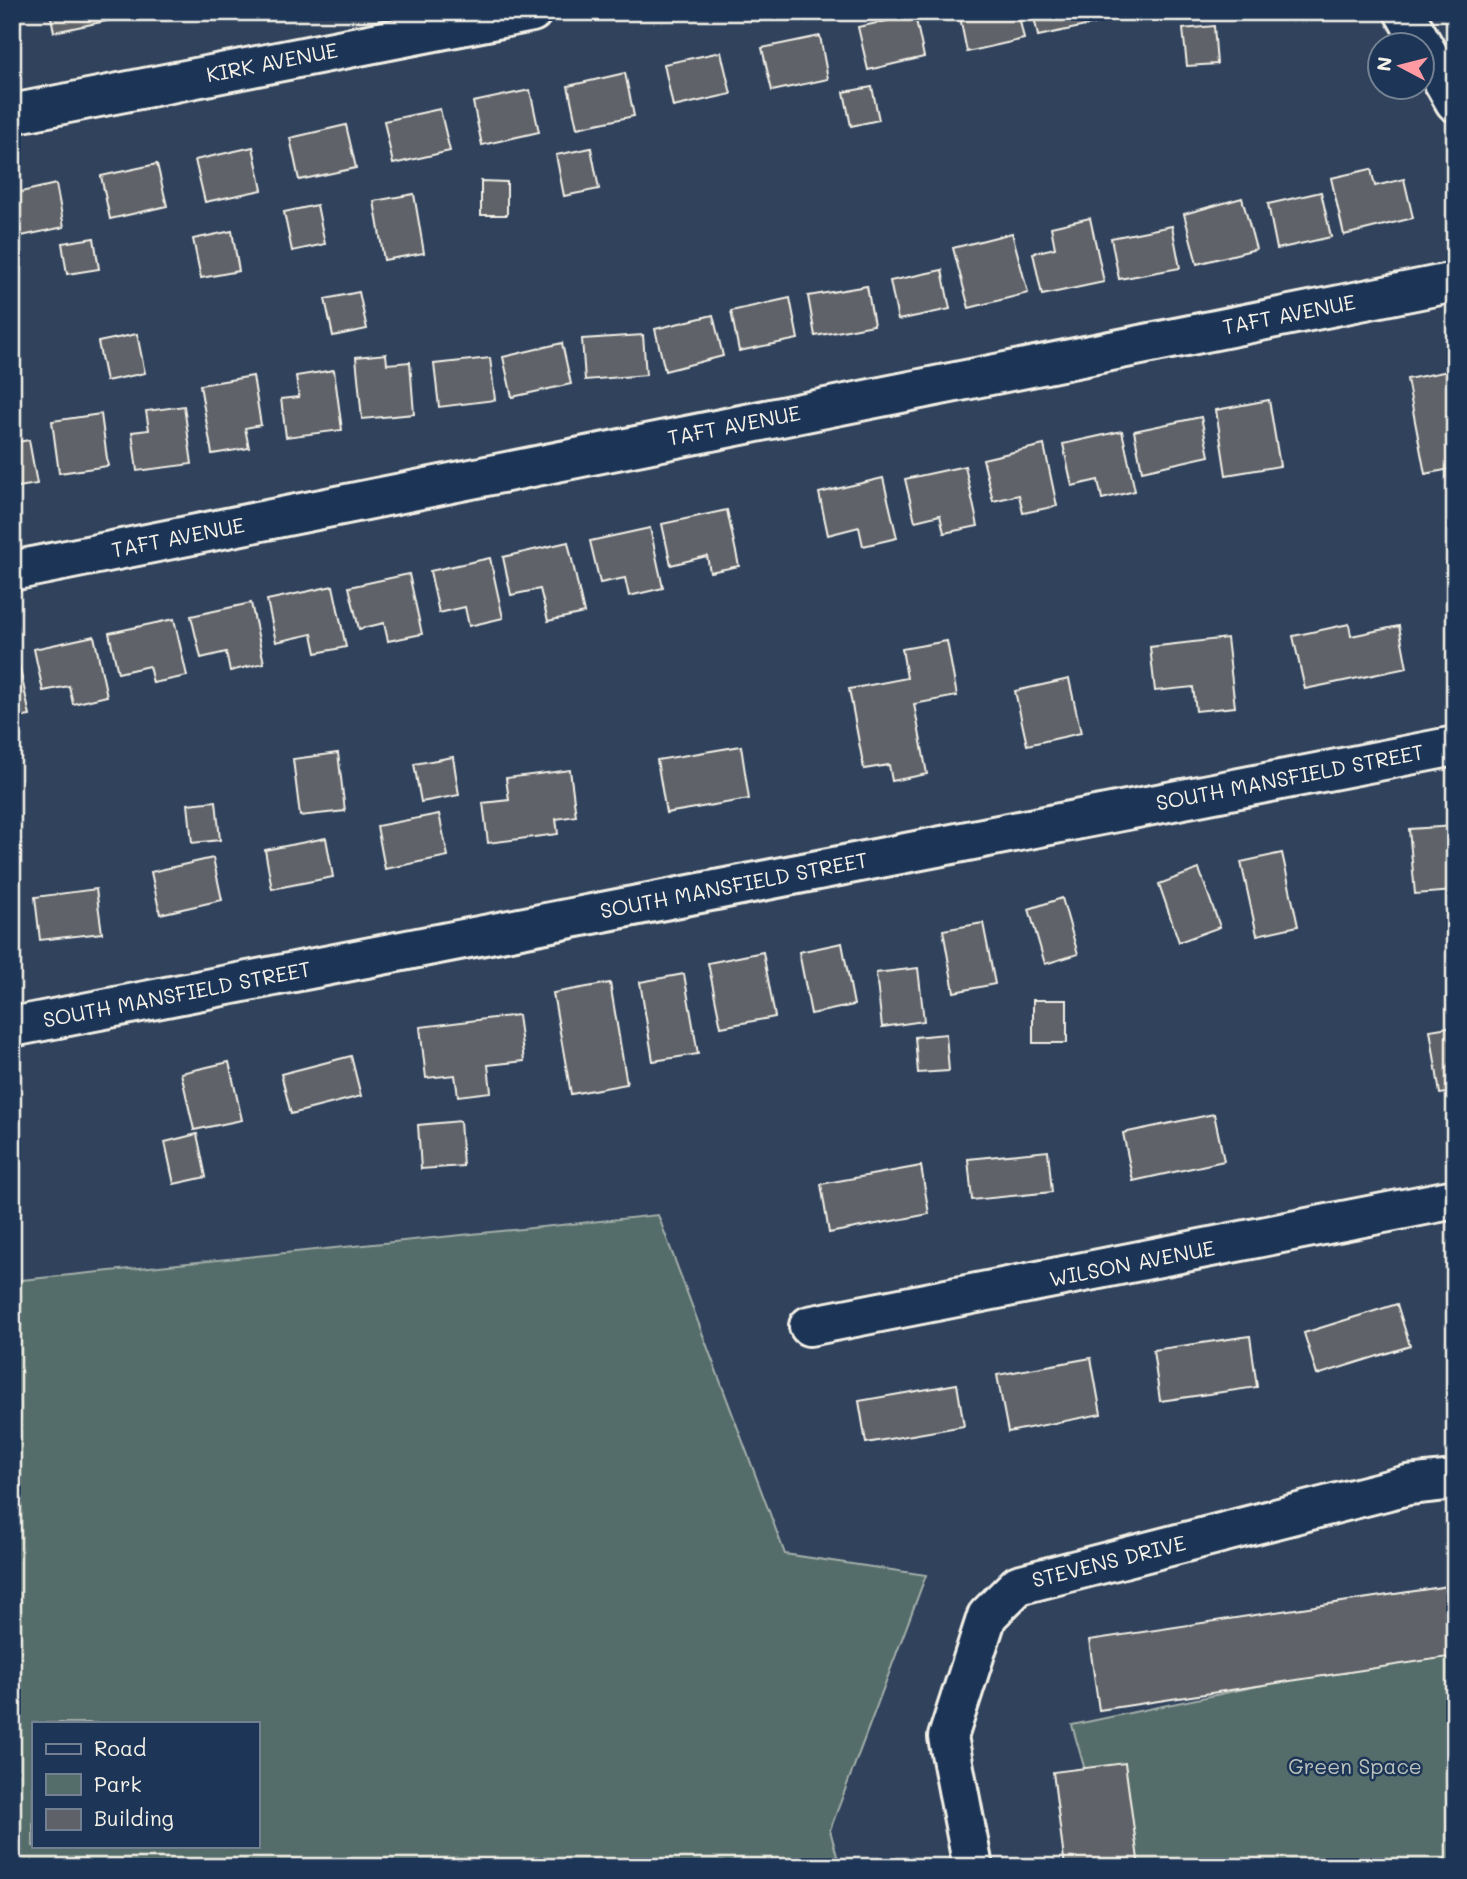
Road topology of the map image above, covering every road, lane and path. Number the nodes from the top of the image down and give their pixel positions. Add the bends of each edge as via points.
1 (532, 12) edge
2 (1404, 12) edge
3 (1455, 103) edge
4 (12, 114) edge
5 (1455, 282) edge
6 (12, 571) edge
7 (1455, 746) edge
8 (12, 1027) edge
9 (1455, 1199) edge
10 (809, 1326) dead end
11 (1455, 1480) edge
12 (973, 1867) edge

1 - 4 street, KIRK AVENUE
2 - 3 street
5 - 6 street, TAFT AVENUE
7 - 8 street, SOUTH MANSFIELD STREET
9 - 10 street, WILSON AVENUE
11 - 12 street, STEVENS DRIVE via 1408,1485 1018,1585 987,1616 948,1737

